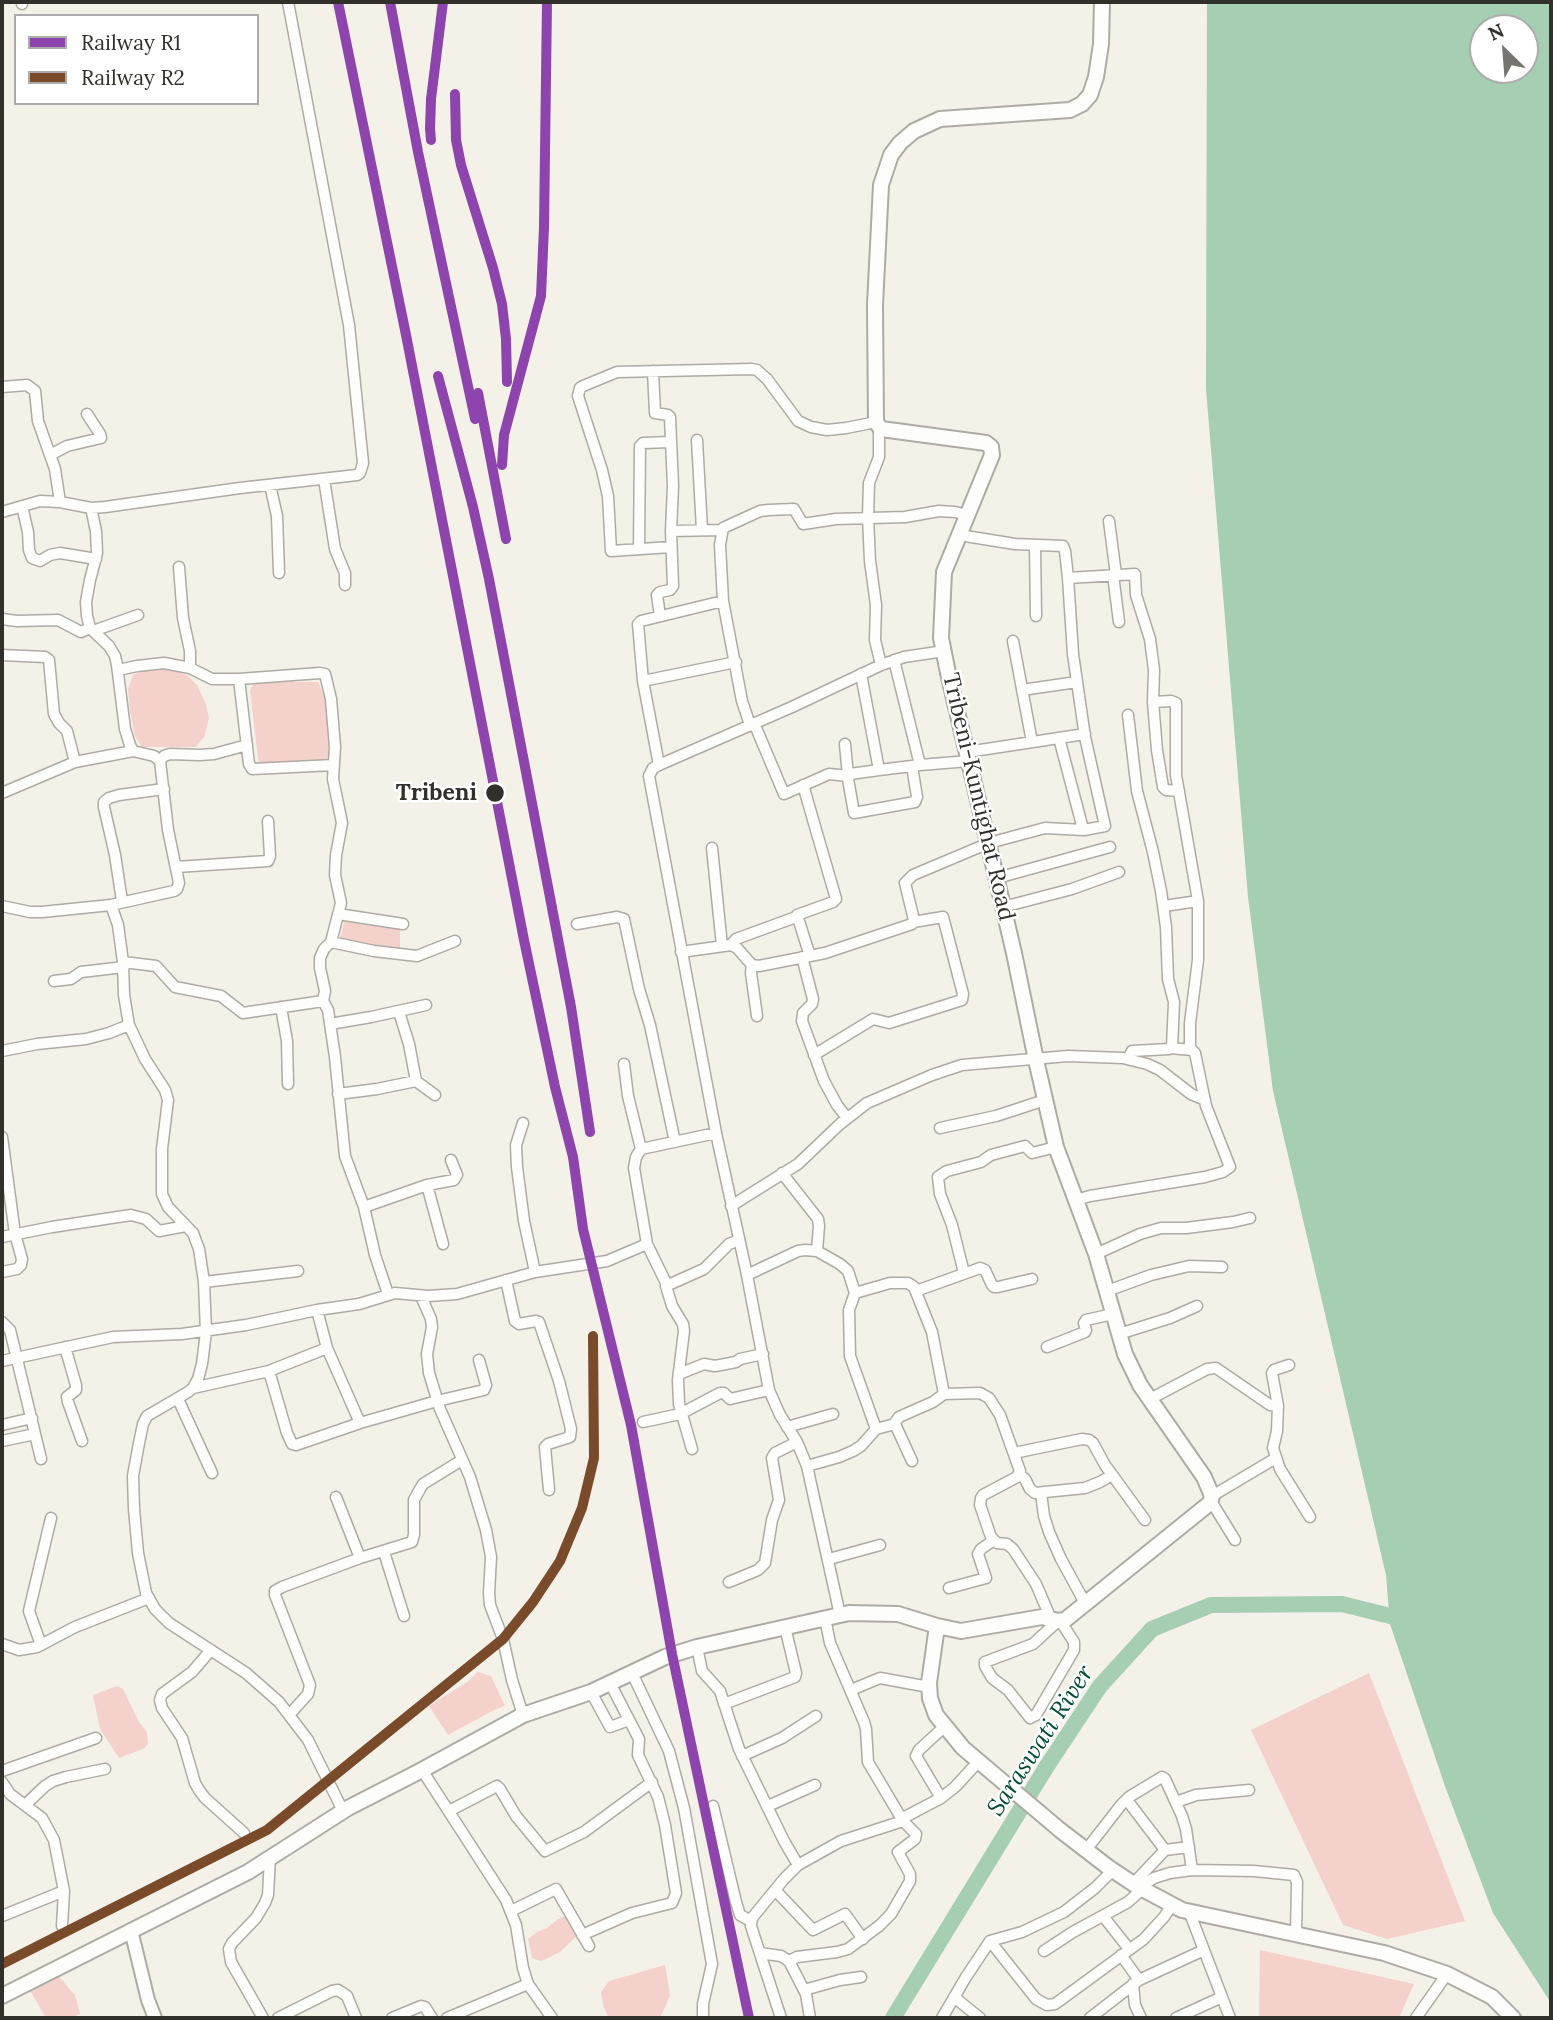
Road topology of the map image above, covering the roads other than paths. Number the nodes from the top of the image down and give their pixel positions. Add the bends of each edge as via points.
1 (288, 2) edge
2 (1102, 2) edge
3 (653, 371) junction
4 (2, 387) edge
5 (87, 414) dead end
6 (877, 425) junction
7 (697, 440) dead end
8 (670, 442) junction
9 (50, 455) junction
10 (324, 479) junction
11 (270, 485) junction
12 (60, 502) junction
13 (22, 506) junction
14 (91, 508) junction
15 (2, 512) edge
16 (967, 515) junction
17 (868, 517) junction
18 (1109, 521) dead end
19 (702, 530) junction
20 (722, 530) junction
21 (671, 531) junction
22 (959, 534) junction
23 (1035, 545) junction
24 (671, 547) junction
25 (639, 549) junction
26 (96, 559) junction
27 (179, 567) dead end
28 (279, 573) dead end
29 (1114, 575) junction
30 (1068, 578) junction
31 (345, 586) dead end
32 (723, 601) junction
33 (138, 615) dead end
34 (660, 616) junction
35 (1036, 617) dead end
36 (2, 619) edge
37 (1119, 622) dead end
38 (92, 629) junction
39 (1013, 641) dead end
40 (944, 651) junction
41 (2, 654) edge
42 (894, 660) junction
43 (736, 662) junction
44 (881, 665) junction
45 (190, 668) junction
46 (118, 670) junction
47 (861, 674) junction
48 (239, 679) junction
49 (643, 681) junction
50 (1077, 682) junction
51 (1022, 690) junction
52 (1153, 702) junction
53 (1128, 715) dead end
54 (752, 724) junction
55 (1085, 734) junction
56 (1059, 738) junction
57 (1032, 742) junction
58 (845, 744) dead end
59 (247, 745) junction
60 (133, 751) junction
61 (968, 756) junction
62 (160, 761) junction
63 (75, 762) junction
64 (334, 765) junction
65 (659, 765) junction
66 (916, 765) junction
67 (879, 770) junction
68 (848, 776) junction
69 (803, 785) junction
70 (164, 789) junction
71 (1179, 792) junction
72 (2, 793) edge
73 (268, 821) dead end
74 (1083, 829) junction
75 (989, 843) junction
76 (1110, 847) dead end
77 (712, 848) dead end
78 (176, 867) junction
79 (1119, 872) dead end
80 (996, 878) junction
81 (122, 901) junction
82 (1198, 901) junction
83 (111, 905) junction
84 (2, 906) edge
85 (1164, 906) junction
86 (1003, 907) junction
87 (338, 914) junction
88 (796, 917) junction
89 (913, 922) junction
90 (403, 924) dead end
91 (577, 924) dead end
92 (455, 940) dead end
93 (331, 942) junction
94 (727, 946) junction
95 (681, 952) junction
96 (806, 956) junction
97 (124, 965) junction
98 (752, 965) junction
99 (54, 981) dead end
100 (323, 1001) junction
101 (426, 1004) dead end
102 (281, 1007) junction
103 (399, 1012) junction
104 (757, 1016) dead end
105 (330, 1024) junction
106 (130, 1025) junction
107 (1170, 1048) junction
108 (1190, 1050) junction
109 (2, 1051) edge
110 (814, 1055) junction
111 (1128, 1059) junction
112 (1036, 1060) junction
113 (624, 1064) dead end
114 (415, 1081) junction
115 (288, 1084) dead end
116 (338, 1094) junction
117 (435, 1095) dead end
118 (1045, 1100) junction
119 (1205, 1100) junction
120 (847, 1118) junction
121 (523, 1123) dead end
122 (940, 1128) dead end
123 (716, 1133) junction
124 (2, 1137) edge
125 (675, 1142) junction
126 (1056, 1147) junction
127 (641, 1149) junction
128 (451, 1160) dead end
129 (782, 1173) junction
130 (427, 1185) junction
131 (1076, 1200) junction
132 (731, 1206) junction
133 (364, 1207) junction
134 (1250, 1218) dead end
135 (186, 1226) junction
136 (15, 1234) junction
137 (2, 1237) edge
138 (739, 1240) junction
139 (443, 1244) dead end
140 (647, 1244) junction
141 (817, 1251) junction
142 (1096, 1254) junction
143 (1222, 1267) dead end
144 (2, 1272) edge
145 (298, 1272) dead end
146 (535, 1272) junction
147 (964, 1273) junction
148 (747, 1275) junction
149 (1032, 1279) dead end
150 (506, 1280) junction
151 (204, 1282) junction
152 (667, 1285) junction
153 (916, 1291) junction
154 (1107, 1291) junction
155 (855, 1293) junction
156 (388, 1294) junction
157 (421, 1296) junction
158 (1197, 1306) dead end
159 (317, 1310) junction
160 (1114, 1314) junction
161 (2, 1322) edge
162 (206, 1332) junction
163 (1119, 1334) junction
164 (1047, 1347) dead end
165 (65, 1348) junction
166 (327, 1348) junction
167 (763, 1354) junction
168 (17, 1358) junction
169 (479, 1360) dead end
170 (2, 1361) edge
171 (1289, 1365) dead end
172 (269, 1371) junction
173 (679, 1374) junction
174 (194, 1388) junction
175 (769, 1390) junction
176 (944, 1394) junction
177 (178, 1399) junction
178 (1150, 1399) junction
179 (437, 1401) junction
180 (1278, 1406) junction
181 (680, 1414) junction
182 (832, 1414) dead end
183 (32, 1418) junction
184 (643, 1422) dead end
185 (360, 1423) junction
186 (894, 1424) junction
187 (2, 1425) edge
188 (787, 1427) junction
189 (876, 1429) junction
190 (35, 1434) junction
191 (2, 1441) edge
192 (82, 1441) dead end
193 (797, 1442) junction
194 (692, 1449) dead end
195 (1014, 1453) junction
196 (1276, 1458) junction
197 (41, 1459) dead end
198 (462, 1460) junction
199 (912, 1461) dead end
200 (807, 1466) junction
201 (212, 1473) dead end
202 (1019, 1474) junction
203 (1112, 1475) junction
204 (549, 1490) dead end
205 (1041, 1493) junction
206 (336, 1497) dead end
207 (1212, 1498) junction
208 (1310, 1517) dead end
209 (51, 1518) dead end
210 (1144, 1520) dead end
211 (994, 1540) junction
212 (1235, 1540) dead end
213 (880, 1545) dead end
214 (384, 1552) junction
215 (360, 1558) junction
216 (829, 1559) junction
217 (729, 1582) dead end
218 (948, 1588) dead end
219 (149, 1598) junction
220 (1086, 1603) junction
221 (840, 1615) junction
222 (404, 1616) dead end
223 (825, 1618) junction
224 (1056, 1621) junction
225 (937, 1626) junction
226 (785, 1627) junction
227 (2, 1644) edge
228 (41, 1645) junction
229 (697, 1647) junction
230 (211, 1650) junction
231 (632, 1673) junction
232 (610, 1683) junction
233 (929, 1686) junction
234 (851, 1690) junction
235 (591, 1692) junction
236 (723, 1704) junction
237 (290, 1714) junction
238 (523, 1715) junction
239 (816, 1716) dead end
240 (629, 1720) junction
241 (945, 1726) junction
242 (96, 1738) dead end
243 (742, 1756) junction
244 (978, 1762) junction
245 (105, 1769) dead end
246 (422, 1770) junction
247 (2, 1771) edge
248 (2, 1782) edge
249 (652, 1782) junction
250 (815, 1785) dead end
251 (1249, 1790) dead end
252 (941, 1798) junction
253 (1126, 1800) junction
254 (1176, 1802) junction
255 (25, 1805) junction
256 (713, 1805) dead end
257 (768, 1806) junction
258 (343, 1811) junction
259 (449, 1811) junction
260 (903, 1819) junction
261 (244, 1833) dead end
262 (1189, 1847) junction
263 (1086, 1850) junction
264 (1165, 1850) junction
265 (270, 1858) junction
266 (798, 1865) junction
267 (1113, 1870) junction
268 (1192, 1870) junction
269 (1137, 1885) junction
270 (775, 1889) junction
271 (64, 1891) junction
272 (1172, 1905) junction
273 (512, 1912) junction
274 (1189, 1912) junction
275 (2, 1916) edge
276 (1103, 1916) junction
277 (751, 1921) junction
278 (62, 1926) dead end
279 (131, 1930) junction
280 (582, 1935) junction
281 (1297, 1935) junction
282 (863, 1939) junction
283 (990, 1941) junction
284 (589, 1946) dead end
285 (1204, 1950) junction
286 (1044, 1951) dead end
287 (1125, 1952) junction
288 (760, 1953) junction
289 (789, 1961) junction
290 (1447, 1974) junction
291 (861, 1977) dead end
292 (1136, 1982) junction
293 (528, 1984) junction
294 (804, 1990) junction
295 (2, 1996) edge
296 (954, 1997) junction
297 (1222, 1997) junction
298 (155, 2018) edge
299 (263, 2018) edge
300 (278, 2018) edge
301 (356, 2018) edge
302 (391, 2018) edge
303 (432, 2018) edge
304 (447, 2018) edge
305 (552, 2018) edge
306 (703, 2018) edge
307 (781, 2018) edge
308 (810, 2018) edge
309 (943, 2018) edge
310 (980, 2018) edge
311 (1090, 2018) edge
312 (1141, 2018) edge
313 (1176, 2018) edge
314 (1230, 2018) edge
315 (1416, 2018) edge
316 (1513, 2018) edge

1 - 10 street via 349,325 363,463 357,475
2 - 6 main road via 1096,77 1082,104 1070,110 940,119 914,131 891,155 881,185 875,305
3 - 6 street via 757,370 798,421 811,427
3 - 8 street via 655,412 670,416
3 - 25 street via 608,374 580,388 578,396 608,496 611,551
4 - 9 street via 27,385 35,391 38,421
5 - 9 street via 101,438
6 - 16 main road, Tribeni-Kuntighat Road via 991,447 992,455
6 - 17 street via 879,457 869,483
7 - 19 street
8 - 21 street
8 - 25 street via 640,446
9 - 12 street
10 - 11 street
10 - 31 street
11 - 14 street
11 - 28 street via 277,516
12 - 13 street via 40,500
12 - 14 street
13 - 15 street
13 - 26 street via 32,558 40,561 60,553
14 - 26 street
16 - 17 street via 939,511
16 - 22 main road, Tribeni-Kuntighat Road
17 - 20 street via 803,524 794,509 764,510
17 - 44 street
18 - 29 street
19 - 20 street
19 - 21 street
20 - 32 street
21 - 24 street
22 - 23 street
22 - 40 main road, Tribeni-Kuntighat Road via 944,572
23 - 30 street via 1063,547
23 - 35 street
24 - 25 street
24 - 34 street via 673,586 657,596
26 - 38 street via 86,602
27 - 45 street
29 - 30 street
29 - 37 street
29 - 52 street via 1135,574 1136,595 1150,639
30 - 50 street
32 - 34 street
32 - 43 street
33 - 38 street
34 - 49 street via 638,624
36 - 38 street via 58,620 81,632
38 - 46 street via 112,651
39 - 51 street
40 - 42 street
40 - 61 main road, Tribeni-Kuntighat Road
41 - 63 street via 49,660 54,714 68,731
42 - 44 street
42 - 66 street
43 - 49 street
43 - 54 street
44 - 47 street
45 - 46 street via 164,663
45 - 48 street via 212,679
46 - 60 street via 125,729
47 - 54 street
47 - 67 street
48 - 59 street
48 - 64 street via 325,674
49 - 65 street
50 - 51 street
50 - 55 street
51 - 57 street
52 - 71 street via 1163,787
52 - 71 street via 1175,703
53 - 85 street via 1137,791
54 - 65 street
54 - 69 street via 783,793
55 - 56 street
55 - 74 street via 1105,824
56 - 57 street
56 - 74 street
57 - 61 street
58 - 68 street
59 - 62 street via 220,753 170,754
59 - 64 street via 251,769
60 - 62 street
60 - 63 street
61 - 66 street
61 - 75 main road, Tribeni-Kuntighat Road
62 - 70 street
63 - 72 street
64 - 87 street via 341,823 335,855 341,899
65 - 95 street via 649,779
66 - 67 street
66 - 68 street via 915,802 857,813
67 - 68 street
68 - 69 street via 829,774
69 - 88 street via 836,899
70 - 78 street
70 - 81 street via 119,795 104,802
71 - 82 street
73 - 78 street via 268,861
74 - 75 street via 1045,828
75 - 80 main road, Tribeni-Kuntighat Road
75 - 89 street via 909,877 905,887
76 - 80 street
77 - 94 street
78 - 81 street via 177,889
79 - 86 street
80 - 86 main road, Tribeni-Kuntighat Road
81 - 83 street
82 - 85 street
82 - 108 street
83 - 84 street via 42,912
83 - 97 street
85 - 107 street via 1168,979 1174,1002
86 - 112 main road, Tribeni-Kuntighat Road
87 - 90 street
87 - 93 street
88 - 94 street
88 - 96 street
89 - 96 street
89 - 110 street via 943,917 961,1000 889,1023 873,1019
91 - 125 street via 624,919
92 - 93 street via 417,956
93 - 100 street via 319,964
94 - 95 street
94 - 98 street via 737,948
95 - 123 street
96 - 98 street
96 - 110 street via 813,999 802,1021
97 - 99 street
97 - 102 street via 156,967 175,988 221,996 243,1013
97 - 106 street
98 - 104 street
100 - 102 street
100 - 105 street
101 - 103 street
102 - 115 street
103 - 105 street
103 - 114 street
105 - 116 street
106 - 109 street via 86,1039
106 - 135 street via 167,1095 161,1186 168,1206
107 - 108 street
107 - 111 street via 1132,1051
108 - 119 street via 1195,1053
110 - 120 street
111 - 112 street via 1068,1056
111 - 119 street via 1160,1070
112 - 118 main road, Tribeni-Kuntighat Road
112 - 120 street via 949,1069 867,1103
113 - 127 street
114 - 116 street
114 - 117 street
116 - 133 street via 345,1156
118 - 122 street
118 - 126 main road, Tribeni-Kuntighat Road
119 - 131 street via 1228,1169
120 - 129 street
121 - 146 street via 516,1145 517,1167
123 - 125 street
123 - 132 street
124 - 136 street
125 - 127 street
126 - 131 main road, Tribeni-Kuntighat Road
126 - 147 street via 1031,1153 1025,1146 939,1177
127 - 140 street via 635,1168
128 - 130 street via 456,1179
129 - 132 street
129 - 141 street via 818,1219
130 - 133 street
130 - 139 street
131 - 142 main road, Tribeni-Kuntighat Road
132 - 138 street
133 - 156 street
134 - 142 street via 1161,1228
135 - 136 street via 159,1231 146,1219 131,1215
135 - 151 street via 196,1240
136 - 137 street
136 - 144 street via 21,1265
138 - 148 street
138 - 152 street via 705,1269
140 - 146 street via 607,1261
140 - 152 street
141 - 148 street via 798,1251
141 - 155 street via 846,1268
142 - 154 main road, Tribeni-Kuntighat Road
143 - 154 street via 1189,1266
145 - 151 street
146 - 150 street
147 - 149 street via 982,1268 998,1287
147 - 153 street
148 - 167 street
150 - 157 street via 457,1294
150 - 204 street via 514,1321 539,1322 571,1429 570,1437 545,1447
151 - 162 street
152 - 173 street via 684,1331
153 - 155 street via 903,1282
153 - 176 street via 932,1332
154 - 160 main road, Tribeni-Kuntighat Road
155 - 189 street via 849,1310 849,1348
156 - 157 street
156 - 159 street
157 - 179 street via 431,1320 427,1362
158 - 163 street
159 - 162 street
159 - 166 street
160 - 163 main road, Tribeni-Kuntighat Road
160 - 164 street via 1086,1320 1085,1332
161 - 168 street via 10,1331
162 - 165 street via 113,1337
162 - 174 street
163 - 178 main road, Tribeni-Kuntighat Road
165 - 168 street
165 - 192 street via 76,1385 67,1397
166 - 172 street
166 - 185 street
167 - 173 street via 715,1366 704,1364
167 - 175 street
168 - 170 street
168 - 183 street
169 - 179 street via 486,1389
171 - 180 street via 1272,1373
172 - 174 street
172 - 185 street via 292,1444
173 - 181 street
174 - 177 street
175 - 181 street via 730,1399 720,1393
175 - 188 street
176 - 186 street
176 - 195 street via 981,1393 989,1398
177 - 201 street
177 - 219 street via 145,1419 133,1476 138,1553
178 - 180 street via 1216,1367
178 - 207 main road, Tribeni-Kuntighat Road via 1204,1477
179 - 185 street
179 - 198 street
180 - 196 street via 1272,1448
181 - 184 street
181 - 194 street
182 - 188 street
183 - 187 street
183 - 190 street
186 - 189 street
186 - 199 street
188 - 193 street
189 - 200 street via 853,1451
190 - 191 street
190 - 197 street
193 - 200 street
193 - 217 street via 772,1458 779,1500 765,1563
195 - 202 street
195 - 203 street via 1089,1440
196 - 207 street
196 - 208 street
198 - 214 street via 423,1484 414,1500 412,1542
198 - 238 street via 486,1530 491,1557 490,1605
200 - 216 street
202 - 205 street via 1032,1492
202 - 211 street via 981,1497 979,1505
203 - 205 street via 1085,1488
203 - 210 street
205 - 220 street via 1049,1532
206 - 215 street
207 - 212 street
207 - 220 main road
209 - 228 street via 29,1611
211 - 218 street via 978,1555 986,1578
211 - 224 street via 1013,1549
213 - 216 street
214 - 215 street
214 - 222 street
215 - 237 street via 275,1591 310,1685
216 - 221 street
219 - 228 street
219 - 230 street via 169,1623
220 - 224 main road
221 - 223 main road
221 - 225 main road via 898,1614
223 - 226 main road
223 - 234 street via 830,1643
224 - 224 street via 1033,1644 985,1662 992,1678 1030,1718 1037,1715 1074,1650 1074,1642
224 - 225 main road via 1042,1617 961,1631
225 - 233 main road
226 - 229 main road
226 - 236 street via 795,1677
227 - 228 street via 19,1650
229 - 231 main road
229 - 236 street via 702,1671 718,1688
230 - 237 street via 246,1673
230 - 261 street via 160,1700 182,1738 195,1783
231 - 232 main road
231 - 306 street via 669,1751 684,1808 712,1964
232 - 235 main road
232 - 240 street
233 - 234 street via 880,1678
233 - 241 main road via 936,1715
234 - 260 street via 866,1729 868,1762
235 - 238 main road
235 - 240 street via 610,1727
236 - 243 street
237 - 258 street
238 - 246 main road
239 - 243 street
240 - 249 street via 639,1741 638,1755
241 - 244 main road
241 - 252 street via 916,1756
242 - 247 street
243 - 257 street
244 - 252 street
244 - 263 main road
245 - 255 street via 54,1781
246 - 258 main road
246 - 259 street
248 - 255 street
249 - 259 street via 584,1832 545,1851 496,1786
249 - 280 street via 665,1825 675,1899 667,1906 632,1913
250 - 257 street
251 - 254 street via 1196,1795
252 - 260 street
253 - 254 street via 1162,1777
253 - 263 street
253 - 264 street
254 - 262 street
255 - 271 street via 48,1828
256 - 277 street via 736,1902 740,1914
257 - 266 street
258 - 265 main road
259 - 273 street
260 - 266 street via 841,1841
260 - 282 street via 916,1834 898,1852 910,1881 891,1914
262 - 264 street
262 - 268 street
263 - 267 main road
264 - 269 street
265 - 279 main road
265 - 299 street via 265,1903 229,1949 231,1962
266 - 270 street
267 - 269 main road
267 - 283 street via 1064,1912
268 - 269 street
268 - 281 street via 1294,1875
269 - 272 main road
269 - 276 street via 1138,1893
270 - 277 street
270 - 282 street via 813,1930 845,1914
271 - 275 street
271 - 278 street
272 - 274 main road
272 - 287 street via 1153,1931
273 - 280 street via 556,1889
273 - 293 street
274 - 281 main road
274 - 285 street
276 - 286 street
276 - 287 street
277 - 288 street
279 - 295 main road
279 - 298 street
280 - 284 street
281 - 290 main road via 1384,1954
282 - 289 street via 848,1949
283 - 287 street via 1029,1992 1048,2005
283 - 296 street
285 - 292 street
285 - 297 street
287 - 292 street
288 - 289 street
288 - 307 street
289 - 294 street
290 - 315 street
290 - 316 main road via 1492,1997
291 - 294 street
292 - 311 street
292 - 312 street via 1135,2005
293 - 304 street
293 - 305 street
294 - 308 street
296 - 309 street
296 - 310 street
297 - 313 street
297 - 314 street
300 - 301 street via 338,1990 348,1996
302 - 303 street via 422,2006

